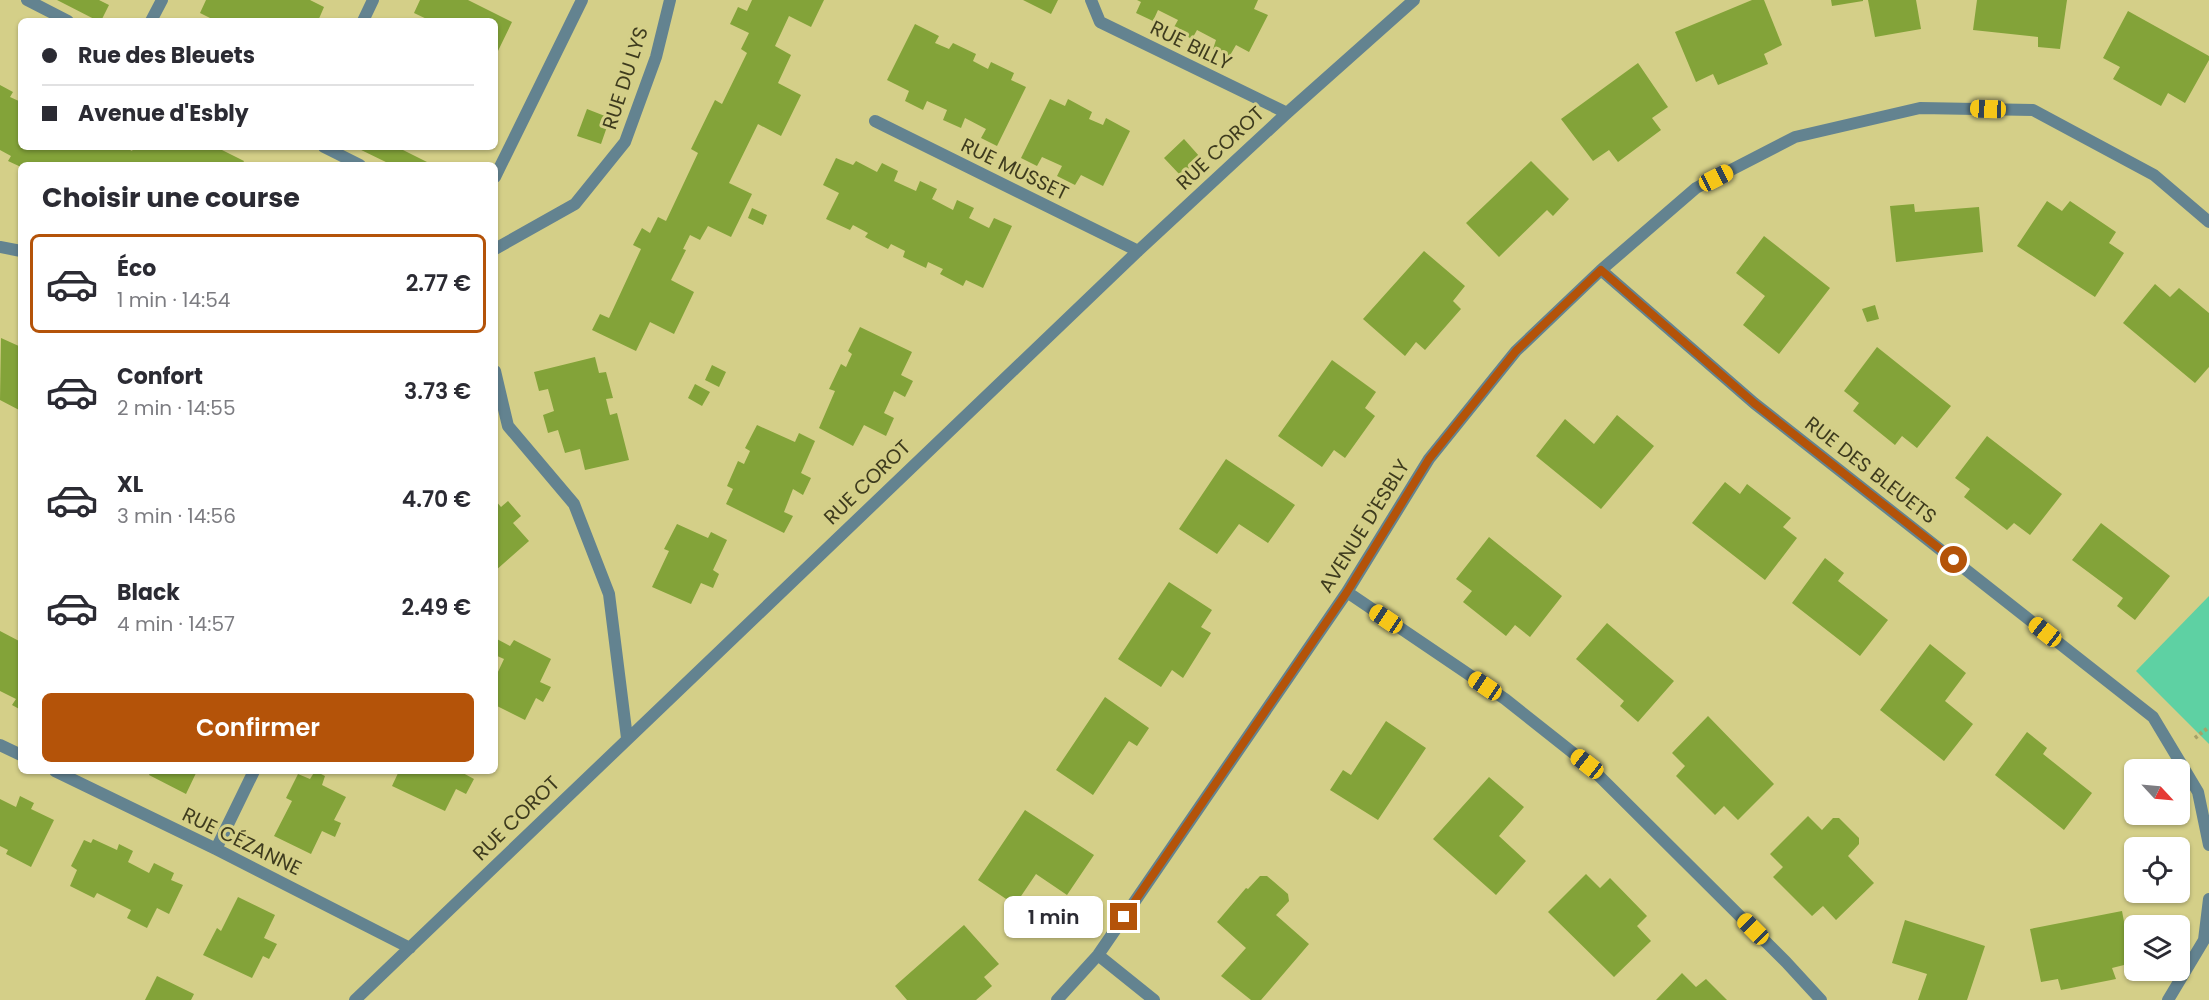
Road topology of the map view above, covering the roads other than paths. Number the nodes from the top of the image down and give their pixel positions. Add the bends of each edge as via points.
1 (27, 0) edge
2 (162, 0) edge
3 (373, 0) edge
4 (582, 0) edge
5 (670, 0) edge
6 (1091, 0) edge
7 (1414, 0) edge
8 (62, 18) edge
9 (153, 18) edge
10 (364, 18) edge
11 (1287, 113) junction
12 (874, 121) dead end
13 (330, 150) edge
14 (354, 162) edge
15 (498, 171) edge
16 (2209, 222) edge
17 (0, 247) edge
18 (498, 247) edge
19 (18, 250) edge
20 (1138, 251) junction
21 (1601, 270) junction
22 (498, 384) edge
23 (1347, 592) junction
24 (627, 738) junction
25 (0, 745) edge
26 (18, 754) edge
27 (61, 774) edge
28 (253, 774) edge
29 (2209, 845) edge
30 (216, 849) junction
31 (2209, 899) edge
32 (411, 948) junction
33 (1098, 955) junction
34 (355, 1000) edge
35 (1057, 1000) edge
36 (1154, 1000) edge
37 (1821, 1000) edge
38 (2168, 1000) edge

1 - 8 street
2 - 9 street
3 - 10 street
4 - 15 street
5 - 18 street, RUE DU LYS via 656,57 625,142 575,204
6 - 11 street, RUE BILLY via 1100,22
7 - 11 street, RUE COROT
11 - 20 street, RUE COROT
12 - 20 street, RUE MUSSET
13 - 14 street
16 - 21 street, AVENUE D'ESBLY via 2154,175 2033,110 1920,108 1795,137 1696,188
17 - 19 street
20 - 24 street, RUE COROT
21 - 23 street, AVENUE D'ESBLY via 1516,351 1429,459
21 - 29 street, RUE DES BLEUETS via 1754,403 2154,717 2198,792
22 - 24 street via 508,426 574,504 609,594
23 - 33 street, AVENUE D'ESBLY
23 - 37 street via 1505,699 1587,764
24 - 32 street, RUE COROT
25 - 26 street
27 - 30 street, RUE CÉZANNE
28 - 30 street
30 - 32 street, RUE CÉZANNE
31 - 38 street via 2204,940
32 - 34 street, RUE COROT
33 - 35 street, AVENUE D'ESBLY
33 - 36 street

